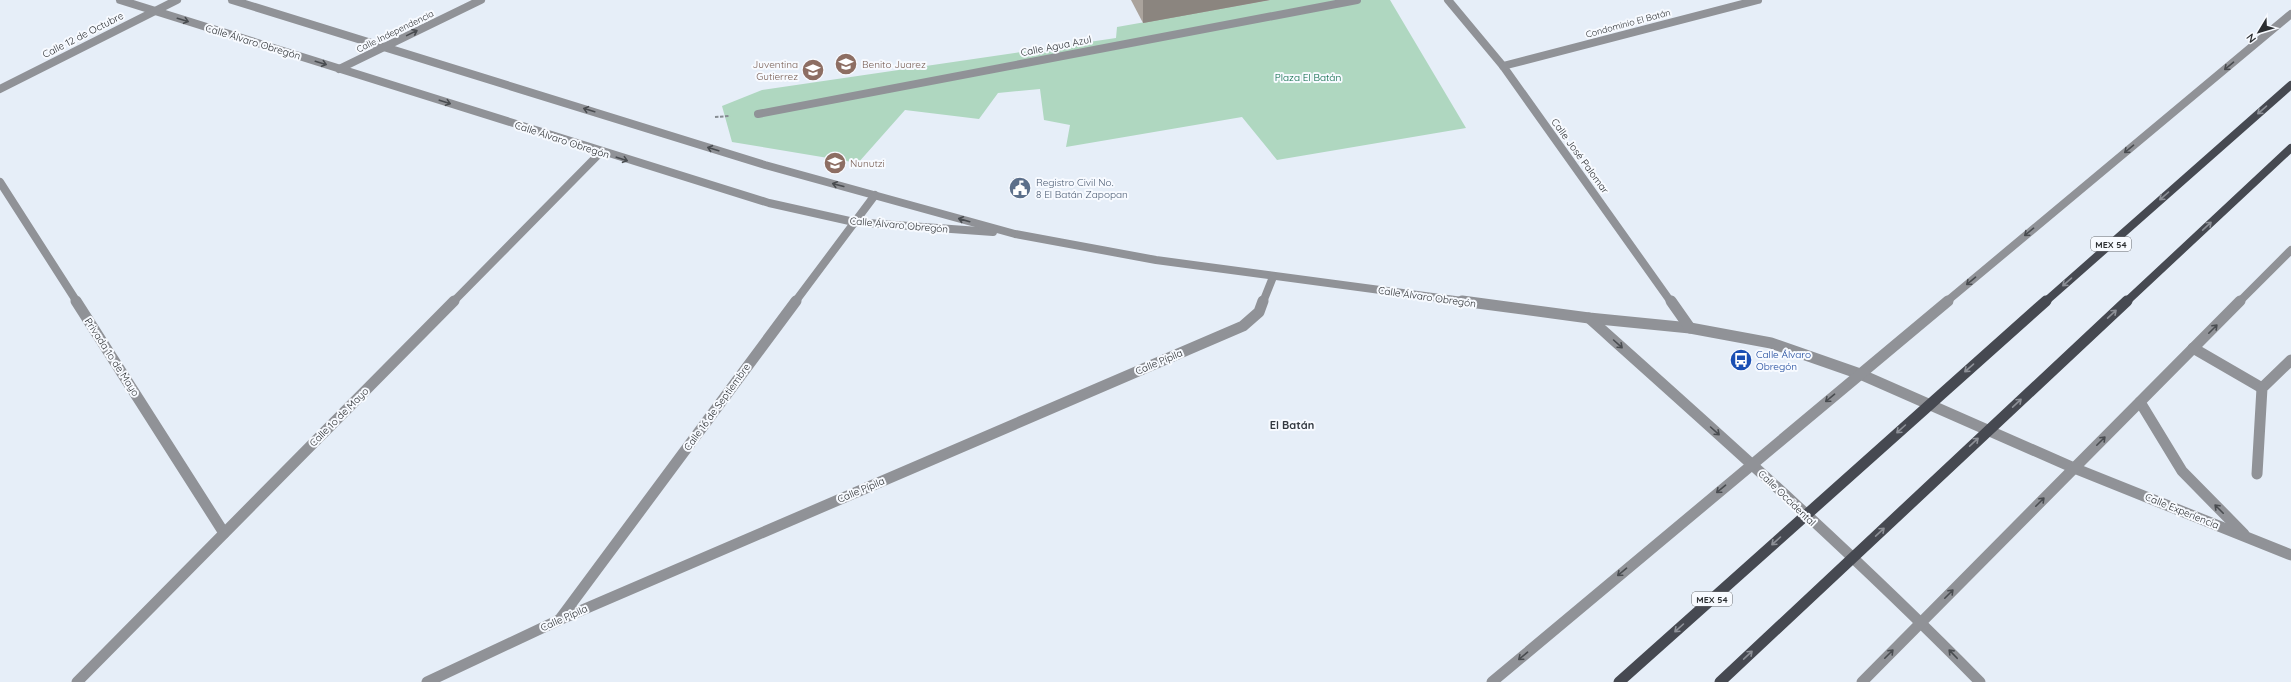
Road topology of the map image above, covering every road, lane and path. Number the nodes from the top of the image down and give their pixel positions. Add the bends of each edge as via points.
1 (120, 0) edge
2 (177, 0) edge
3 (232, 0) edge
4 (481, 0) edge
5 (1357, 0) edge
6 (1448, 0) edge
7 (1758, 0) edge
8 (155, 11) junction
9 (2291, 14) edge
10 (384, 47) junction
11 (1503, 66) junction
12 (339, 69) junction
13 (2291, 85) edge
14 (0, 89) edge
15 (758, 114) dead end
16 (2291, 148) edge
17 (601, 152) junction
18 (0, 182) edge
19 (875, 195) junction
20 (854, 222) junction
21 (1015, 234) junction
22 (2291, 250) edge
23 (1273, 277) junction
24 (1589, 318) junction
25 (1690, 328) junction
26 (2194, 348) junction
27 (2291, 360) edge
28 (1860, 374) junction
29 (2262, 388) junction
30 (2140, 402) junction
31 (1930, 403) junction
32 (1988, 429) junction
33 (1751, 464) junction
34 (2074, 468) junction
35 (2257, 474) dead end
36 (1806, 515) junction
37 (224, 533) junction
38 (2247, 537) junction
39 (2291, 555) edge
40 (1852, 559) junction
41 (559, 620) junction
42 (1921, 622) junction
43 (77, 682) edge
44 (427, 682) edge
45 (1492, 682) edge
46 (1619, 682) edge
47 (1720, 682) edge
48 (1862, 682) edge
49 (1980, 682) edge

1 - 8 street, Calle Álvaro Obregón
2 - 8 street, Calle 12 de Octubre
3 - 10 street, Calle Álvaro Obregón
10 -> 4 street, Calle Independencia
5 - 15 street, Calle Agua Azul
6 - 11 street, Calle José Palomar
7 - 11 street, Condominio El Batán
8 -> 12 street, Calle Álvaro Obregón
8 - 14 street, Calle 12 de Octubre
9 -> 28 street
10 - 12 street, Calle Independencia
19 -> 10 street, Calle Álvaro Obregón via 765,165
11 - 25 street, Calle José Palomar
12 -> 17 street, Calle Álvaro Obregón
13 -> 31 main road, MEX 54
32 -> 16 main road
17 -> 20 street, Calle Álvaro Obregón via 769,203
17 - 37 street, Calle 1o de Mayo
18 - 37 street, Privada 1o de Mayo
19 - 20 street, Calle 16 de Septiembre
21 -> 19 street, Calle Álvaro Obregón
20 - 21 street, Calle Álvaro Obregón
20 - 41 street, Calle 16 de Septiembre
21 - 23 street, Calle Álvaro Obregón via 1156,260
26 -> 22 street
23 - 24 street, Calle Álvaro Obregón
23 - 41 street, Calle Pípila via 1259,312 1243,326
24 - 25 street, Calle Álvaro Obregón
24 -> 33 street, Calle Occidental
25 - 28 street, Calle Álvaro Obregón via 1771,343
26 - 29 street
26 - 30 street
27 - 29 street
28 - 31 street, Calle Álvaro Obregón
28 -> 33 street
29 - 35 street
34 -> 30 street
38 -> 30 street via 2182,471
31 - 32 street, Calle Álvaro Obregón
31 -> 36 main road, MEX 54
32 - 34 street, Calle Experiencia
40 -> 32 main road
33 - 36 street, Calle Occidental
33 -> 45 street
34 - 38 street, Calle Experiencia
42 -> 34 street
36 - 40 street, Calle Occidental
36 -> 46 main road, MEX 54
37 - 43 street, Calle 1o de Mayo
38 - 39 street, Calle Experiencia
40 - 42 street, Calle Occidental
47 -> 40 main road
41 - 44 street, Calle Pípila
48 -> 42 street
49 -> 42 street, Calle Occidental

